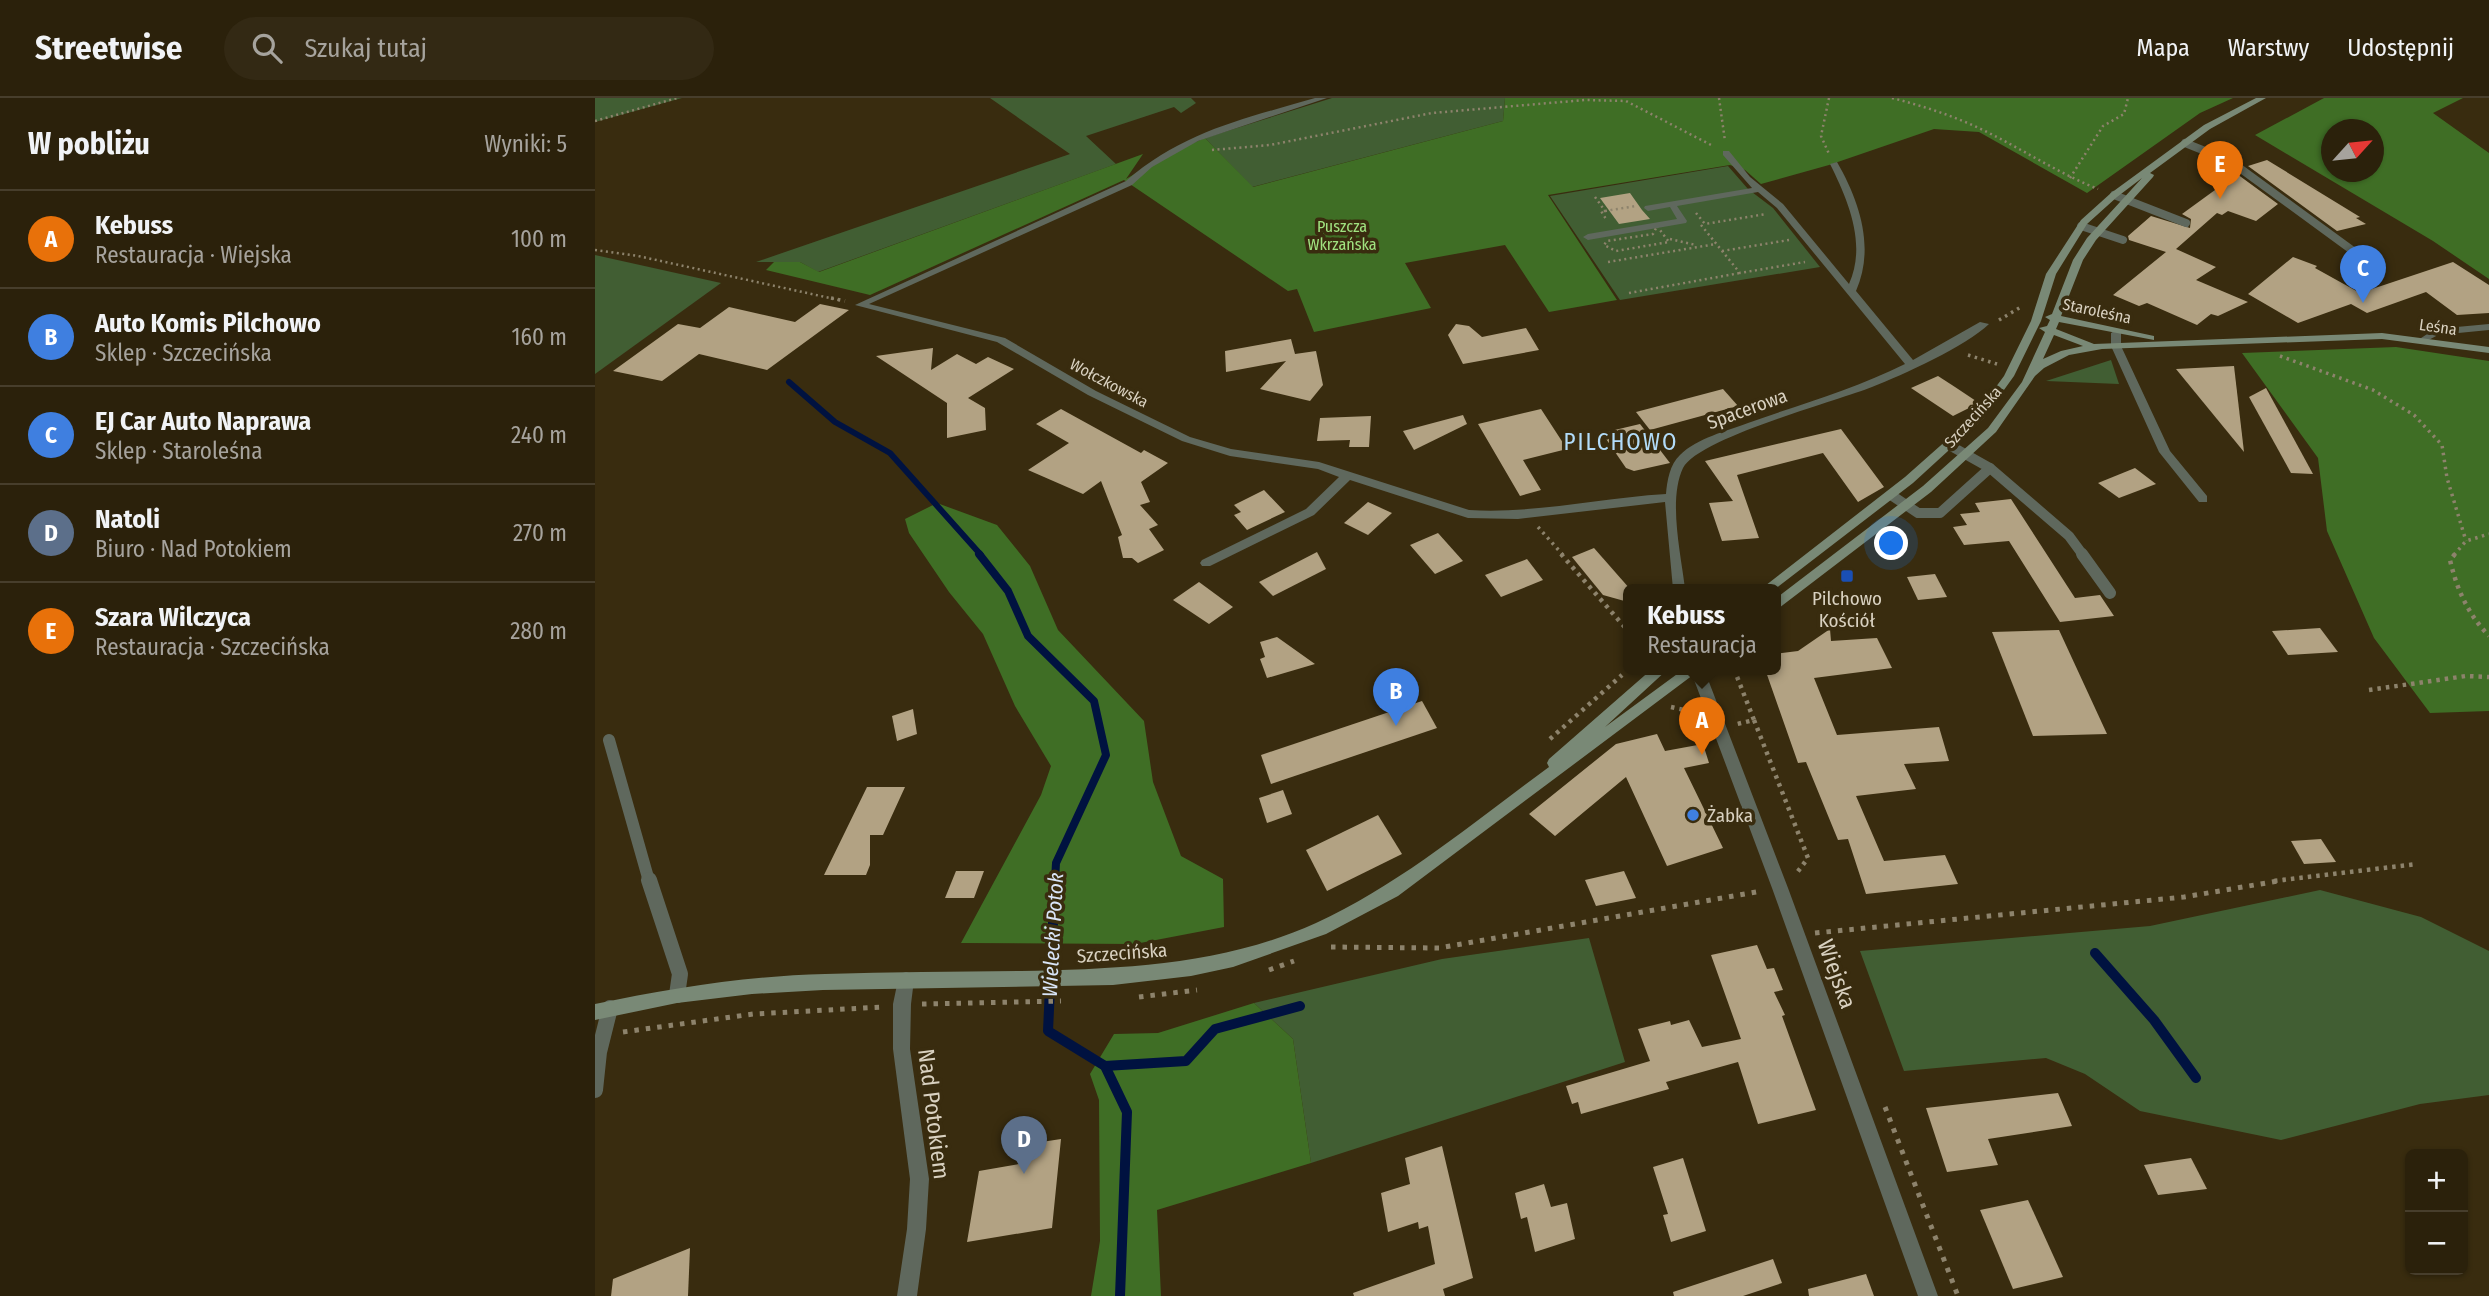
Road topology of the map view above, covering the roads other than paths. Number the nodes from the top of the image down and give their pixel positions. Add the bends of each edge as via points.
1 (1323, 98) edge
2 (2262, 98) edge
3 (2185, 143) junction
4 (1726, 153) road end
5 (1834, 164) road end
6 (2158, 165) junction
7 (1760, 190) junction
8 (2114, 195) junction
9 (2128, 200) junction
10 (1672, 204) junction
11 (1648, 208) dead end
12 (2186, 223) dead end
13 (2081, 226) junction
14 (2097, 232) junction
15 (1588, 237) dead end
16 (2123, 240) dead end
17 (2371, 264) dead end
18 (1851, 291) junction
19 (2057, 318) junction
20 (2036, 321) junction
21 (1984, 324) road end
22 (2489, 327) edge
23 (2050, 332) junction
24 (2116, 333) junction
25 (2382, 336) joint
26 (2423, 340) junction
27 (2182, 343) junction
28 (2102, 346) junction
29 (2116, 346) junction
30 (2489, 350) edge
31 (1911, 365) junction
32 (2027, 382) junction
33 (1949, 445) junction
34 (1967, 454) junction
35 (1990, 468) junction
36 (1349, 474) junction
37 (1891, 495) junction
38 (1671, 498) junction
39 (2203, 499) dead end
40 (1907, 504) junction
41 (1206, 563) dead end
42 (1679, 584) edge
43 (1774, 584) edge
44 (2110, 593) dead end
45 (1781, 602) edge
46 (1654, 675) edge
47 (1687, 675) edge
48 (1697, 675) edge
49 (609, 740) dead end
50 (1522, 793) junction
51 (906, 980) junction
52 (677, 995) junction
53 (603, 1010) edge
54 (595, 1090) edge
55 (907, 1296) edge
56 (1928, 1296) edge

1 - 36 street, Wołczkowska via 1173,148 1150,161 1129,183 860,305 1001,340 1092,393 1186,439 1230,453
2 - 3 main road, Szczecińska
3 - 6 main road, Szczecińska
3 - 17 lane via 2230,161
4 - 7 street
5 - 18 street via 1858,215 1860,265
6 - 8 main road, Szczecińska
6 - 9 main road, Szczecińska
7 - 10 street
7 - 18 street via 1780,206
8 - 9 lane
8 - 13 main road, Szczecińska
9 - 12 lane
9 - 14 main road, Szczecińska
10 - 11 street
10 - 15 street via 1683,221
13 - 14 lane
13 - 20 main road, Szczecińska via 2051,274
14 - 16 lane
14 - 19 main road, Szczecińska via 2073,270
18 - 31 street
19 - 20 main road, Staroleśna
19 - 23 main road, Szczecińska
19 - 24 main road, Staroleśna
20 - 23 main road, Staroleśna
20 - 33 main road, Szczecińska via 2000,389
21 - 31 street, Spacerowa
22 - 26 street via 2435,332
23 - 28 main road, Staroleśna
23 - 32 main road, Szczecińska
24 - 27 main road, Staroleśna
24 - 29 street
25 - 26 main road, Leśna
25 - 27 main road, Staroleśna
26 - 30 main road, Leśna
27 - 29 main road, Staroleśna
28 - 29 main road, Staroleśna
28 - 32 main road, Staroleśna via 2054,358
29 - 39 street via 2165,452
31 - 38 street, Spacerowa via 1690,453 1674,475
32 - 34 main road, Szczecińska
33 - 34 lane
33 - 37 main road, Szczecińska
34 - 35 lane
34 - 40 main road, Szczecińska
35 - 40 lane via 1940,513 1918,513
35 - 44 lane via 2069,536
36 - 38 street, Wołczkowska via 1439,507 1490,517
36 - 41 street via 1310,512
37 - 40 lane
37 - 43 main road, Szczecińska
38 - 42 street, Spacerowa
40 - 45 main road, Szczecińska
46 - 50 main road, Szczecińska
47 - 50 main road, Szczecińska
48 - 56 street, Wiejska via 1771,889 1797,934
49 - 52 lane via 642,861 680,974
50 - 51 main road, Szczecińska via 1412,879 1342,919 1233,959 1113,977
51 - 52 main road, Szczecińska via 752,986
51 - 55 street, Nad Potokiem via 898,1033 919,1186
52 - 53 main road, Szczecińska
53 - 54 lane

